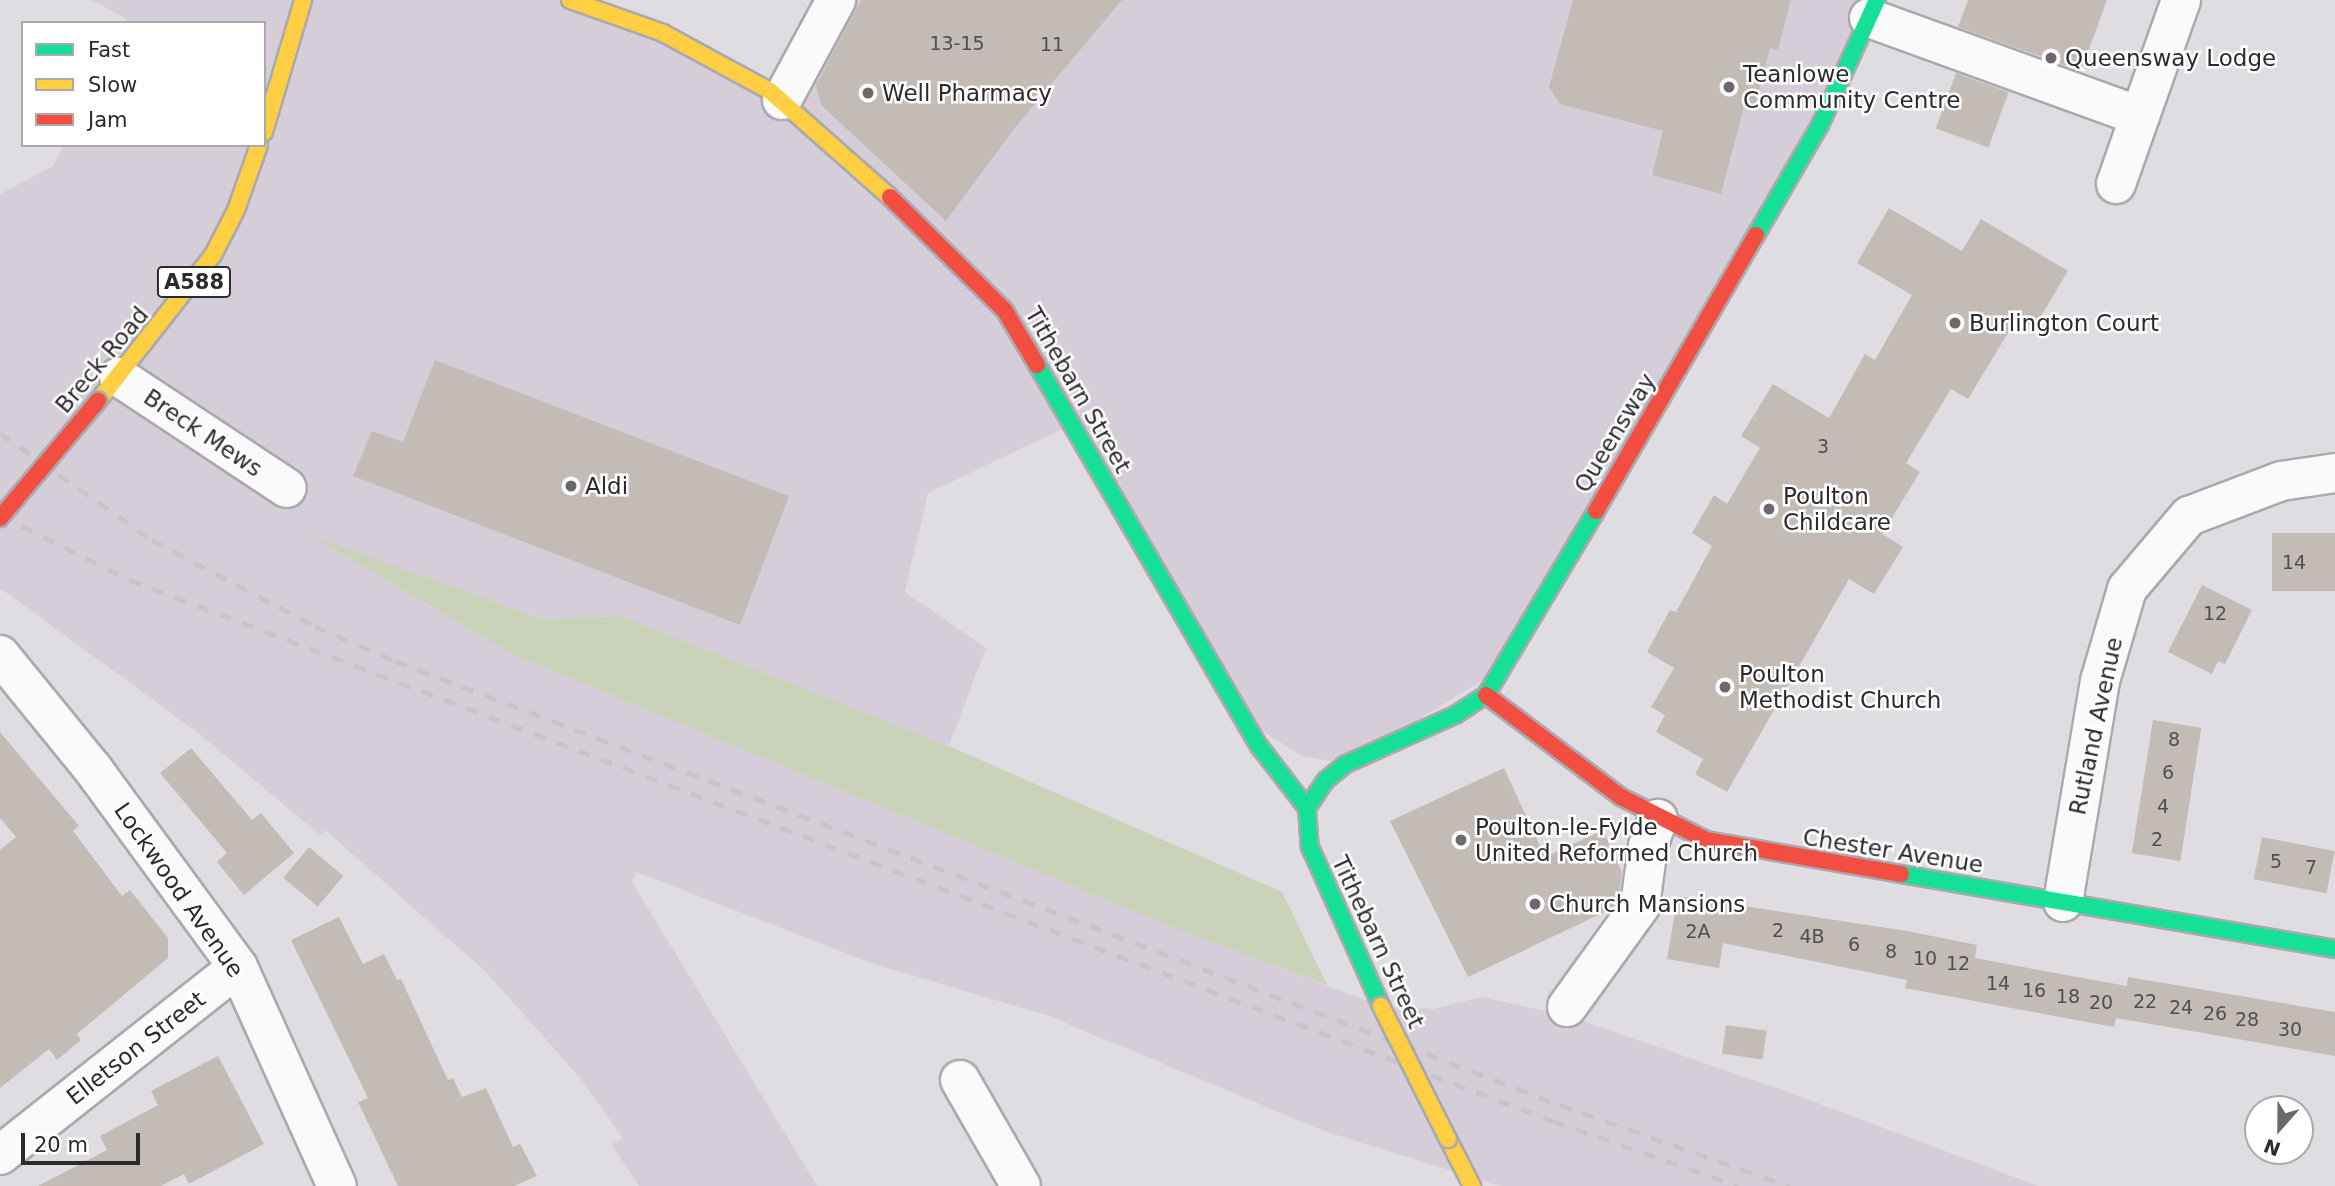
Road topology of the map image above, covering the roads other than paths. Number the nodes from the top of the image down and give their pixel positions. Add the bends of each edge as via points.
1 (303, 0) edge
2 (570, 0) edge
3 (836, 0) edge
4 (2181, 0) edge
5 (1873, 9) edge
6 (782, 100) junction
7 (2140, 116) junction
8 (266, 125) edge
9 (258, 147) edge
10 (2116, 184) dead end
11 (108, 389) junction
12 (2335, 473) edge
13 (287, 488) dead end
14 (0, 518) edge
15 (0, 655) edge
16 (1486, 695) junction
17 (1246, 721) junction
18 (1280, 743) dead end
19 (1318, 760) dead end
20 (1346, 764) junction
21 (1307, 808) junction
22 (1658, 819) junction
23 (2063, 902) junction
24 (2335, 949) edge
25 (238, 967) junction
26 (1567, 1007) dead end
27 (960, 1080) dead end
28 (0, 1155) edge
29 (337, 1186) edge
30 (1021, 1186) edge
31 (1472, 1186) edge

1 - 8 main road
2 - 6 main road, Tithebarn Street via 674,38 723,62
3 - 6 street
4 - 7 street
5 - 7 street
5 - 16 main road, Queensway via 1820,124 1750,249
6 - 17 main road, Tithebarn Street via 833,141 1005,311
7 - 10 street
9 - 11 main road, Breck Road / A588 via 236,211 213,255
11 - 13 street, Breck Mews
11 - 14 main road, Breck Road / A588, bridge
12 - 23 street, Rutland Avenue via 2281,481 2189,516 2127,589 2100,681
15 - 25 street, Lockwood Avenue via 93,769
16 - 20 main road, Queensway via 1455,715
16 - 22 main road, Chester Avenue
17 - 18 main road, Tithebarn Street
17 - 21 main road, Tithebarn Street
19 - 20 main road
20 - 21 main road, Queensway via 1326,780
21 - 31 main road, Tithebarn Street, bridge via 1310,847 1381,1006
22 - 23 main road, Chester Avenue via 1706,840 1758,851
22 - 26 street via 1648,846 1640,906
23 - 24 main road, Chester Avenue
25 - 28 street, Elletson Street
25 - 29 street, Lockwood Avenue
27 - 30 street

